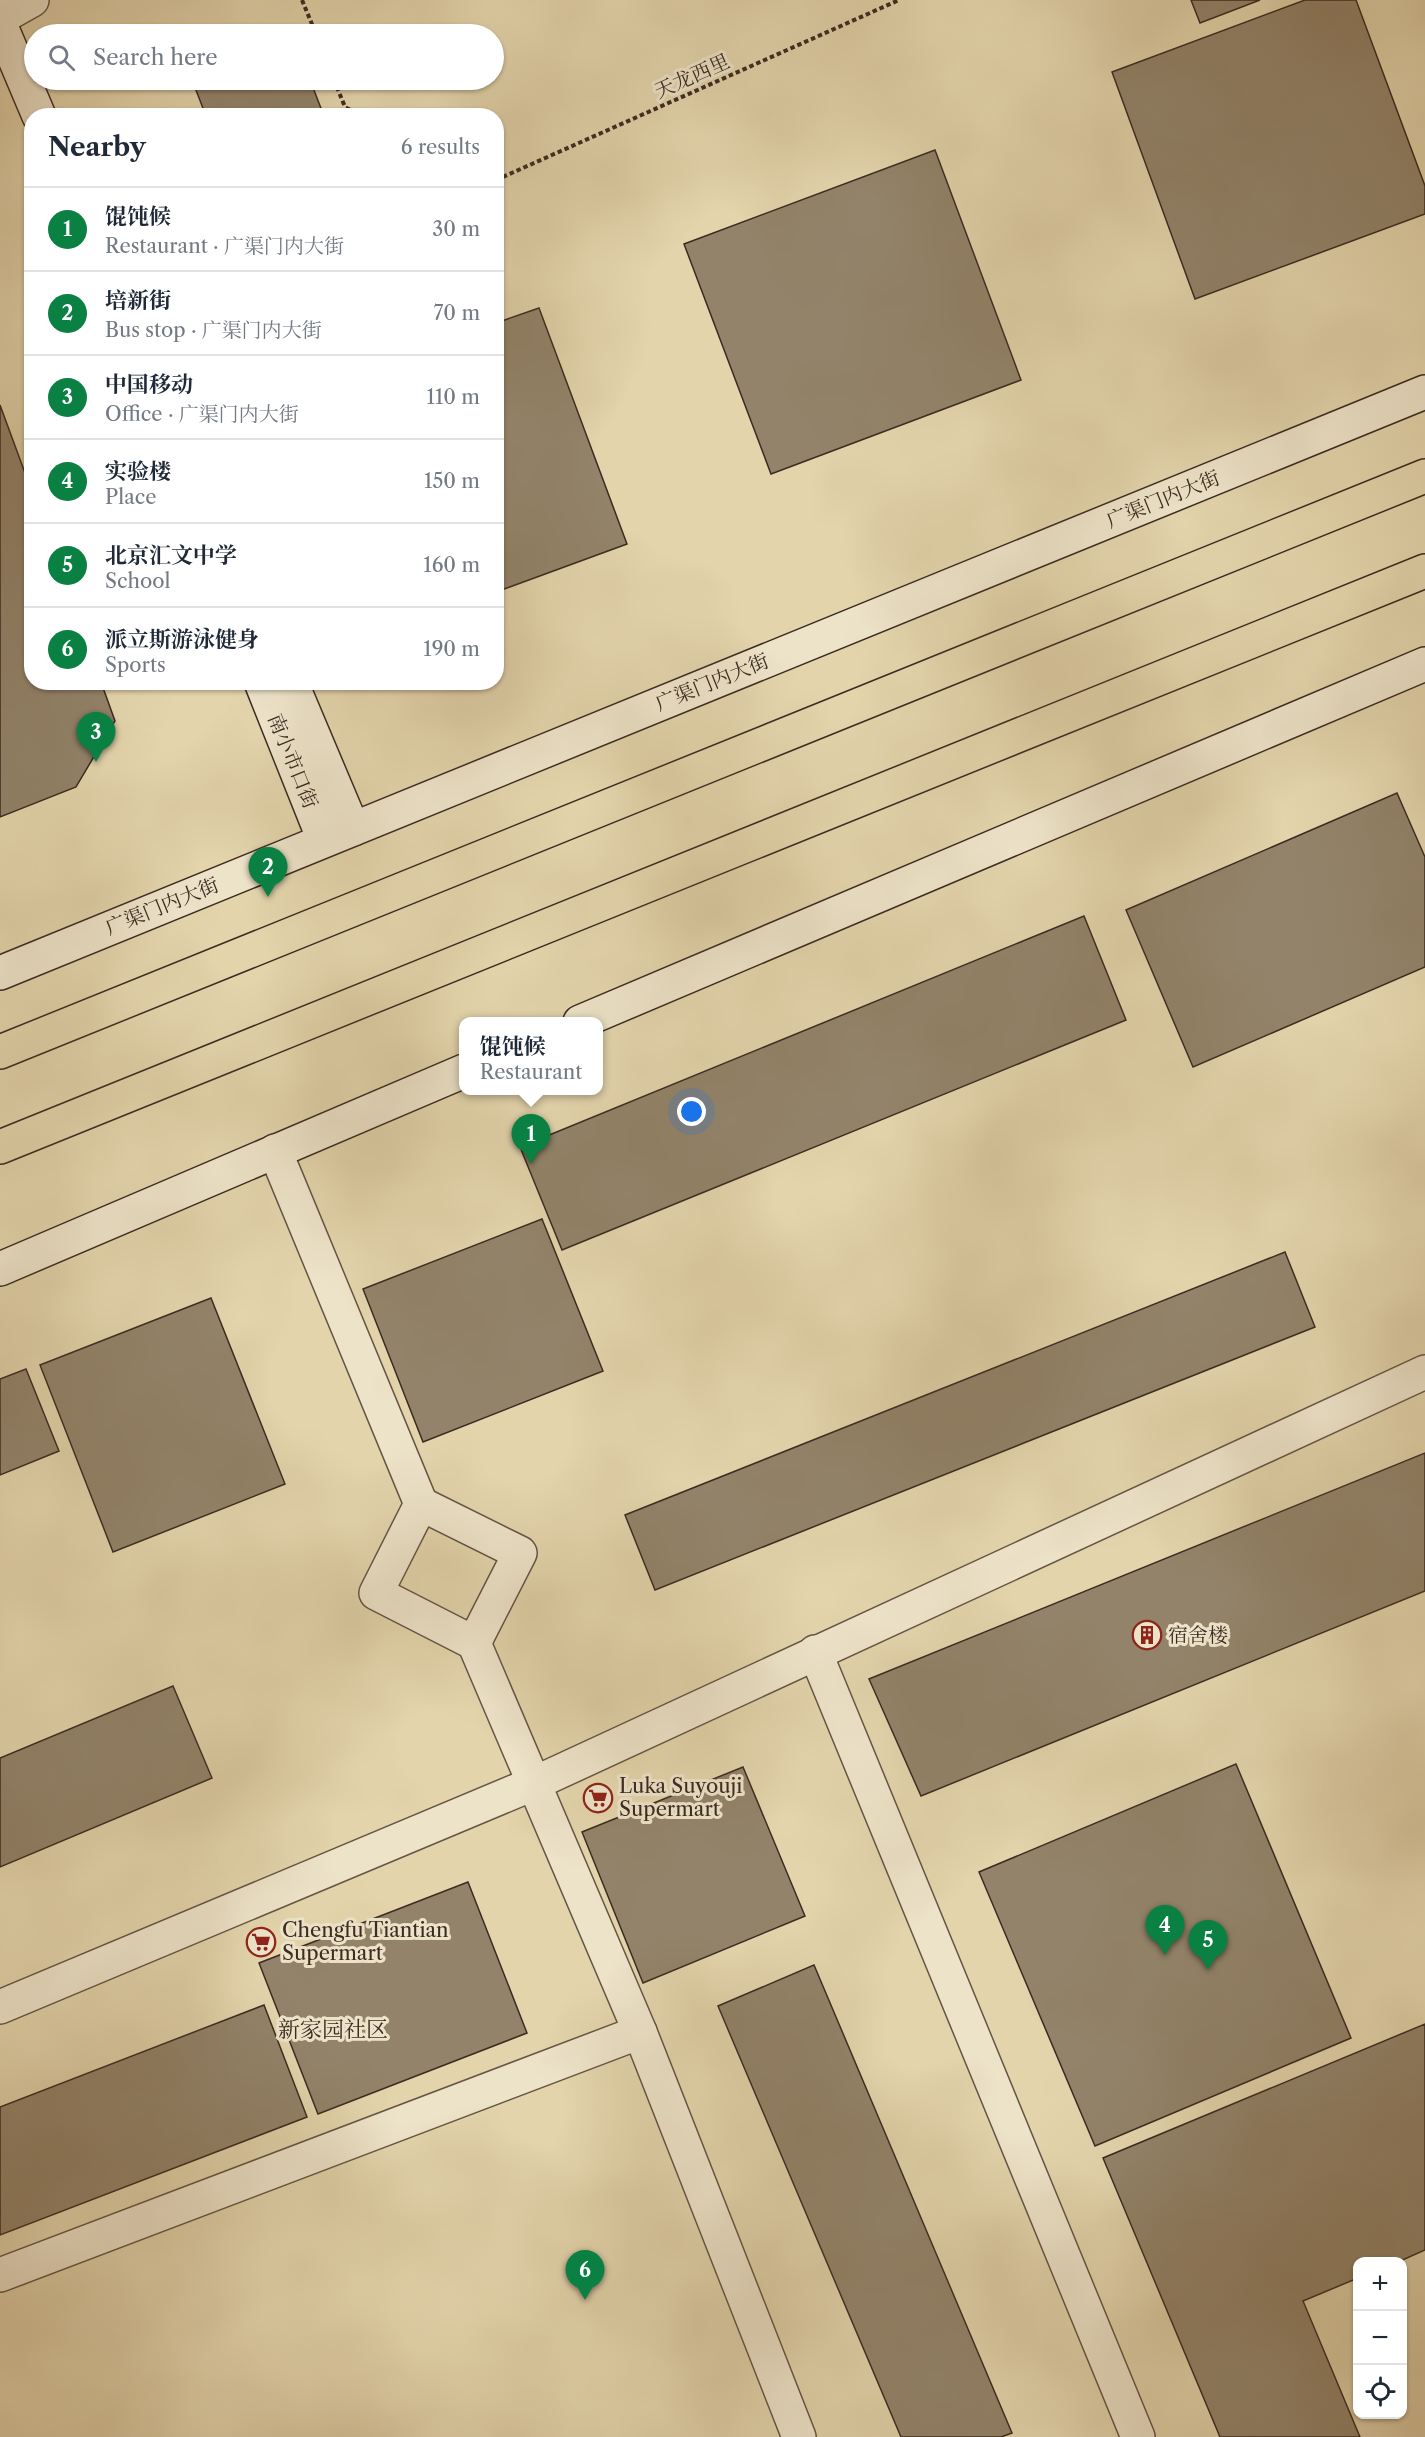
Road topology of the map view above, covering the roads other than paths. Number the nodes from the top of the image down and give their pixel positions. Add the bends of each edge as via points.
1 (33, 0) edge
2 (0, 18) edge
3 (0, 24) edge
4 (24, 81) edge
5 (28, 90) edge
6 (36, 108) edge
7 (1425, 392) edge
8 (1425, 476) edge
9 (1425, 571) edge
10 (1425, 664) edge
11 (265, 690) edge
12 (293, 690) edge
13 (338, 834) junction
14 (0, 973) edge
15 (592, 1017) edge
16 (0, 1052) edge
17 (459, 1073) edge
18 (0, 1147) edge
19 (275, 1150) junction
20 (0, 1269) edge
21 (1425, 1372) edge
22 (422, 1504) junction
23 (474, 1643) junction
24 (814, 1652) junction
25 (535, 1783) junction
26 (0, 2007) edge
27 (639, 2032) junction
28 (0, 2275) edge
29 (799, 2437) edge
30 (1138, 2437) edge

1 - 2 street
3 - 4 street
5 - 6 street
7 - 13 street, 广渠门内大街
8 - 16 main road
9 - 18 main road
10 - 15 street
11 - 13 street, 南小市口街
12 - 13 street, 南小市口街
13 - 14 street, 广渠门内大街
17 - 19 street
19 - 20 street
19 - 22 street
21 - 24 street
22 - 23 street via 376,1593
22 - 23 street via 520,1553
23 - 25 street
24 - 25 street
24 - 30 street
25 - 26 street
25 - 27 street
27 - 28 street
27 - 29 street

